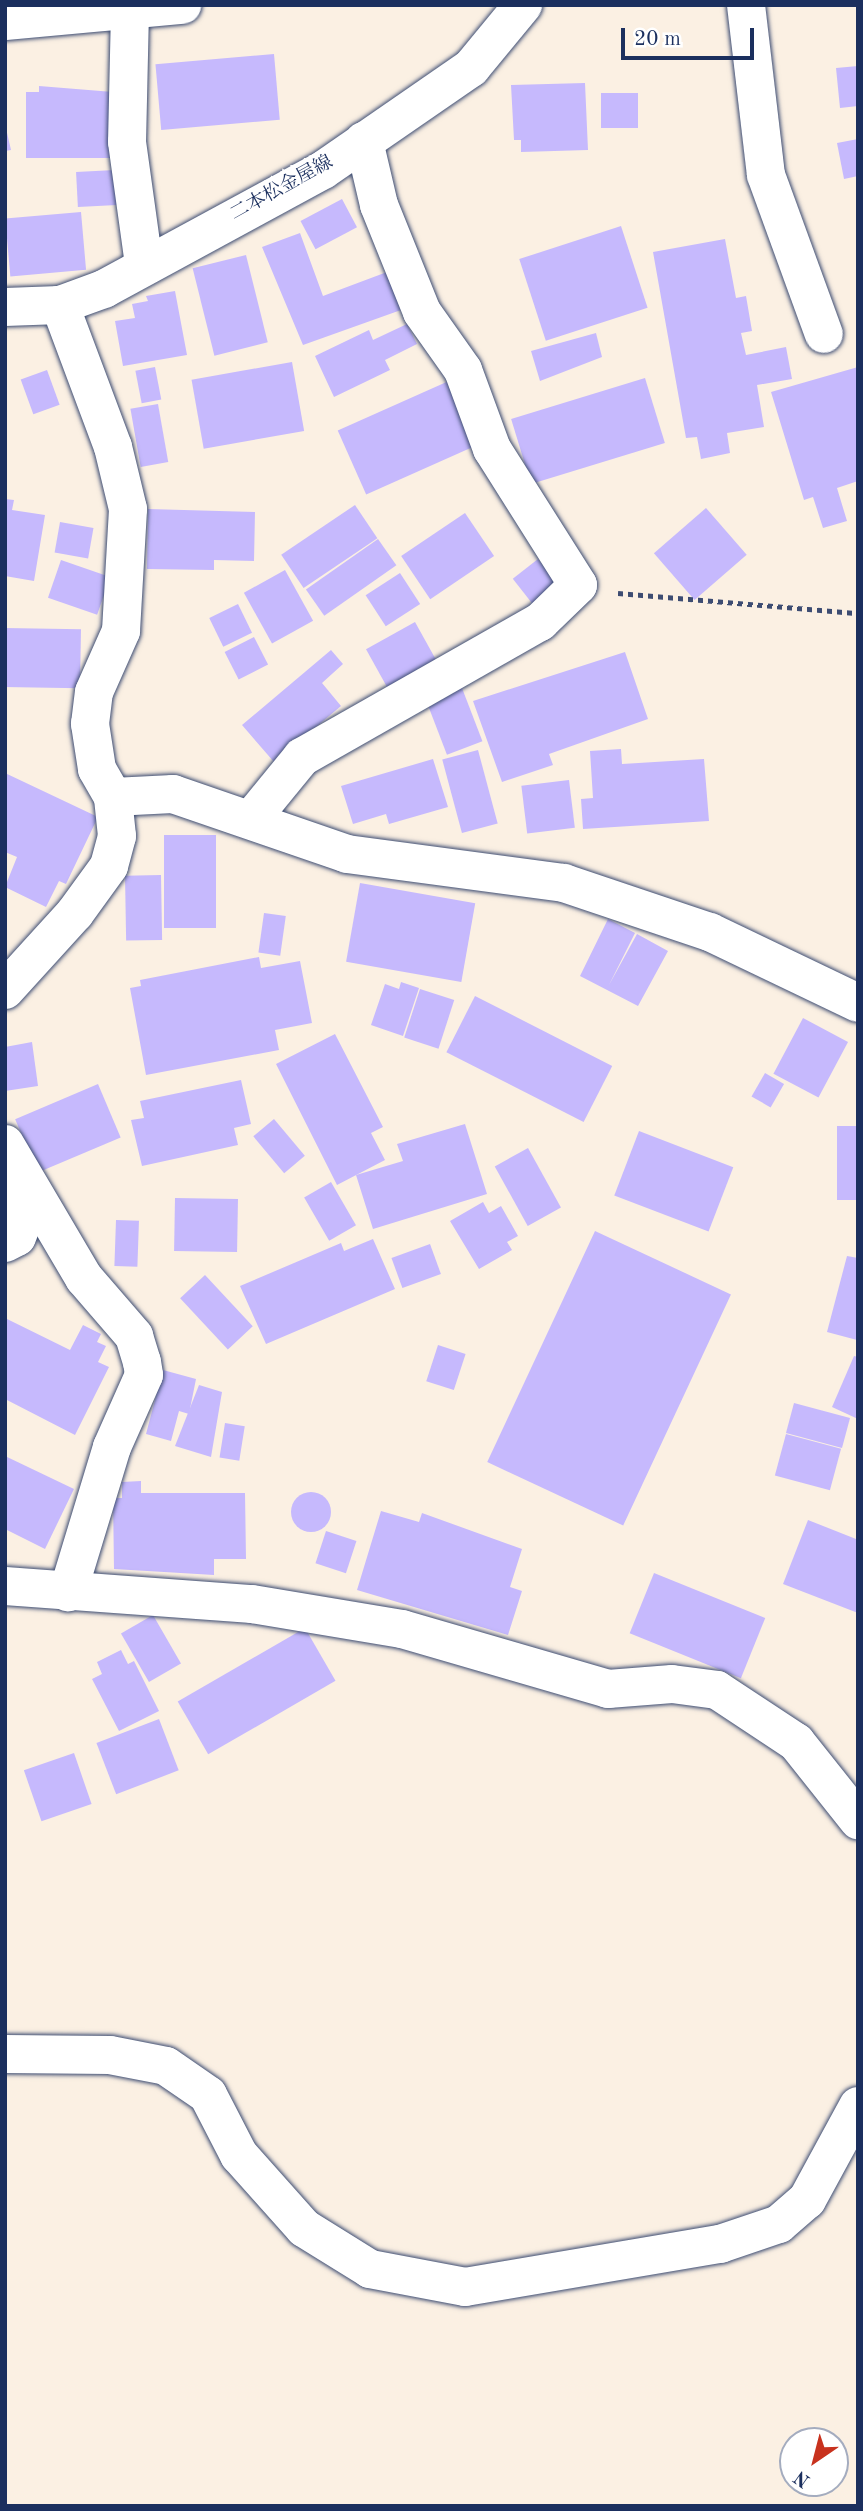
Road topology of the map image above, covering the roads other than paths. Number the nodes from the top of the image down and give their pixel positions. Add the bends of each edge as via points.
1 (182, 5) edge
2 (523, 5) edge
3 (746, 5) edge
4 (130, 11) junction
5 (5, 20) edge
6 (364, 141) junction
7 (144, 264) junction
8 (60, 305) junction
9 (5, 307) edge
10 (824, 334) dead end
11 (113, 797) junction
12 (252, 818) junction
13 (5, 990) edge
14 (858, 1003) edge
15 (10, 1151) edge
16 (5, 1243) edge
17 (5, 1586) edge
18 (68, 1592) junction
19 (858, 1820) edge
20 (5, 2054) edge
21 (858, 2106) edge

1 - 4 street
2 - 6 street, 二本松金屋線 via 471,68
3 - 10 street via 766,176
4 - 5 street
4 - 7 street via 127,142
6 - 7 street, 二本松金屋線
6 - 12 street via 379,205 422,312 463,370 492,449 578,585 540,622 302,757
7 - 8 street, 二本松金屋線 via 104,289
8 - 9 street, 二本松金屋線
8 - 11 street via 113,447 128,509 121,631 94,692 90,724 97,769
11 - 12 street via 173,793
11 - 13 street via 117,836 109,866
12 - 14 street via 347,854 526,876 632,903 734,942
15 - 16 street via 8,1180 23,1221 17,1237
15 - 18 street via 72,1261 134,1336 144,1374 112,1447
17 - 18 street
18 - 19 street via 159,1592 330,1615 402,1629 580,1684 717,1690 796,1742
20 - 21 street via 110,2055 166,2066 208,2095 239,2155 304,2228 370,2269 465,2287 720,2244 779,2224 807,2200

